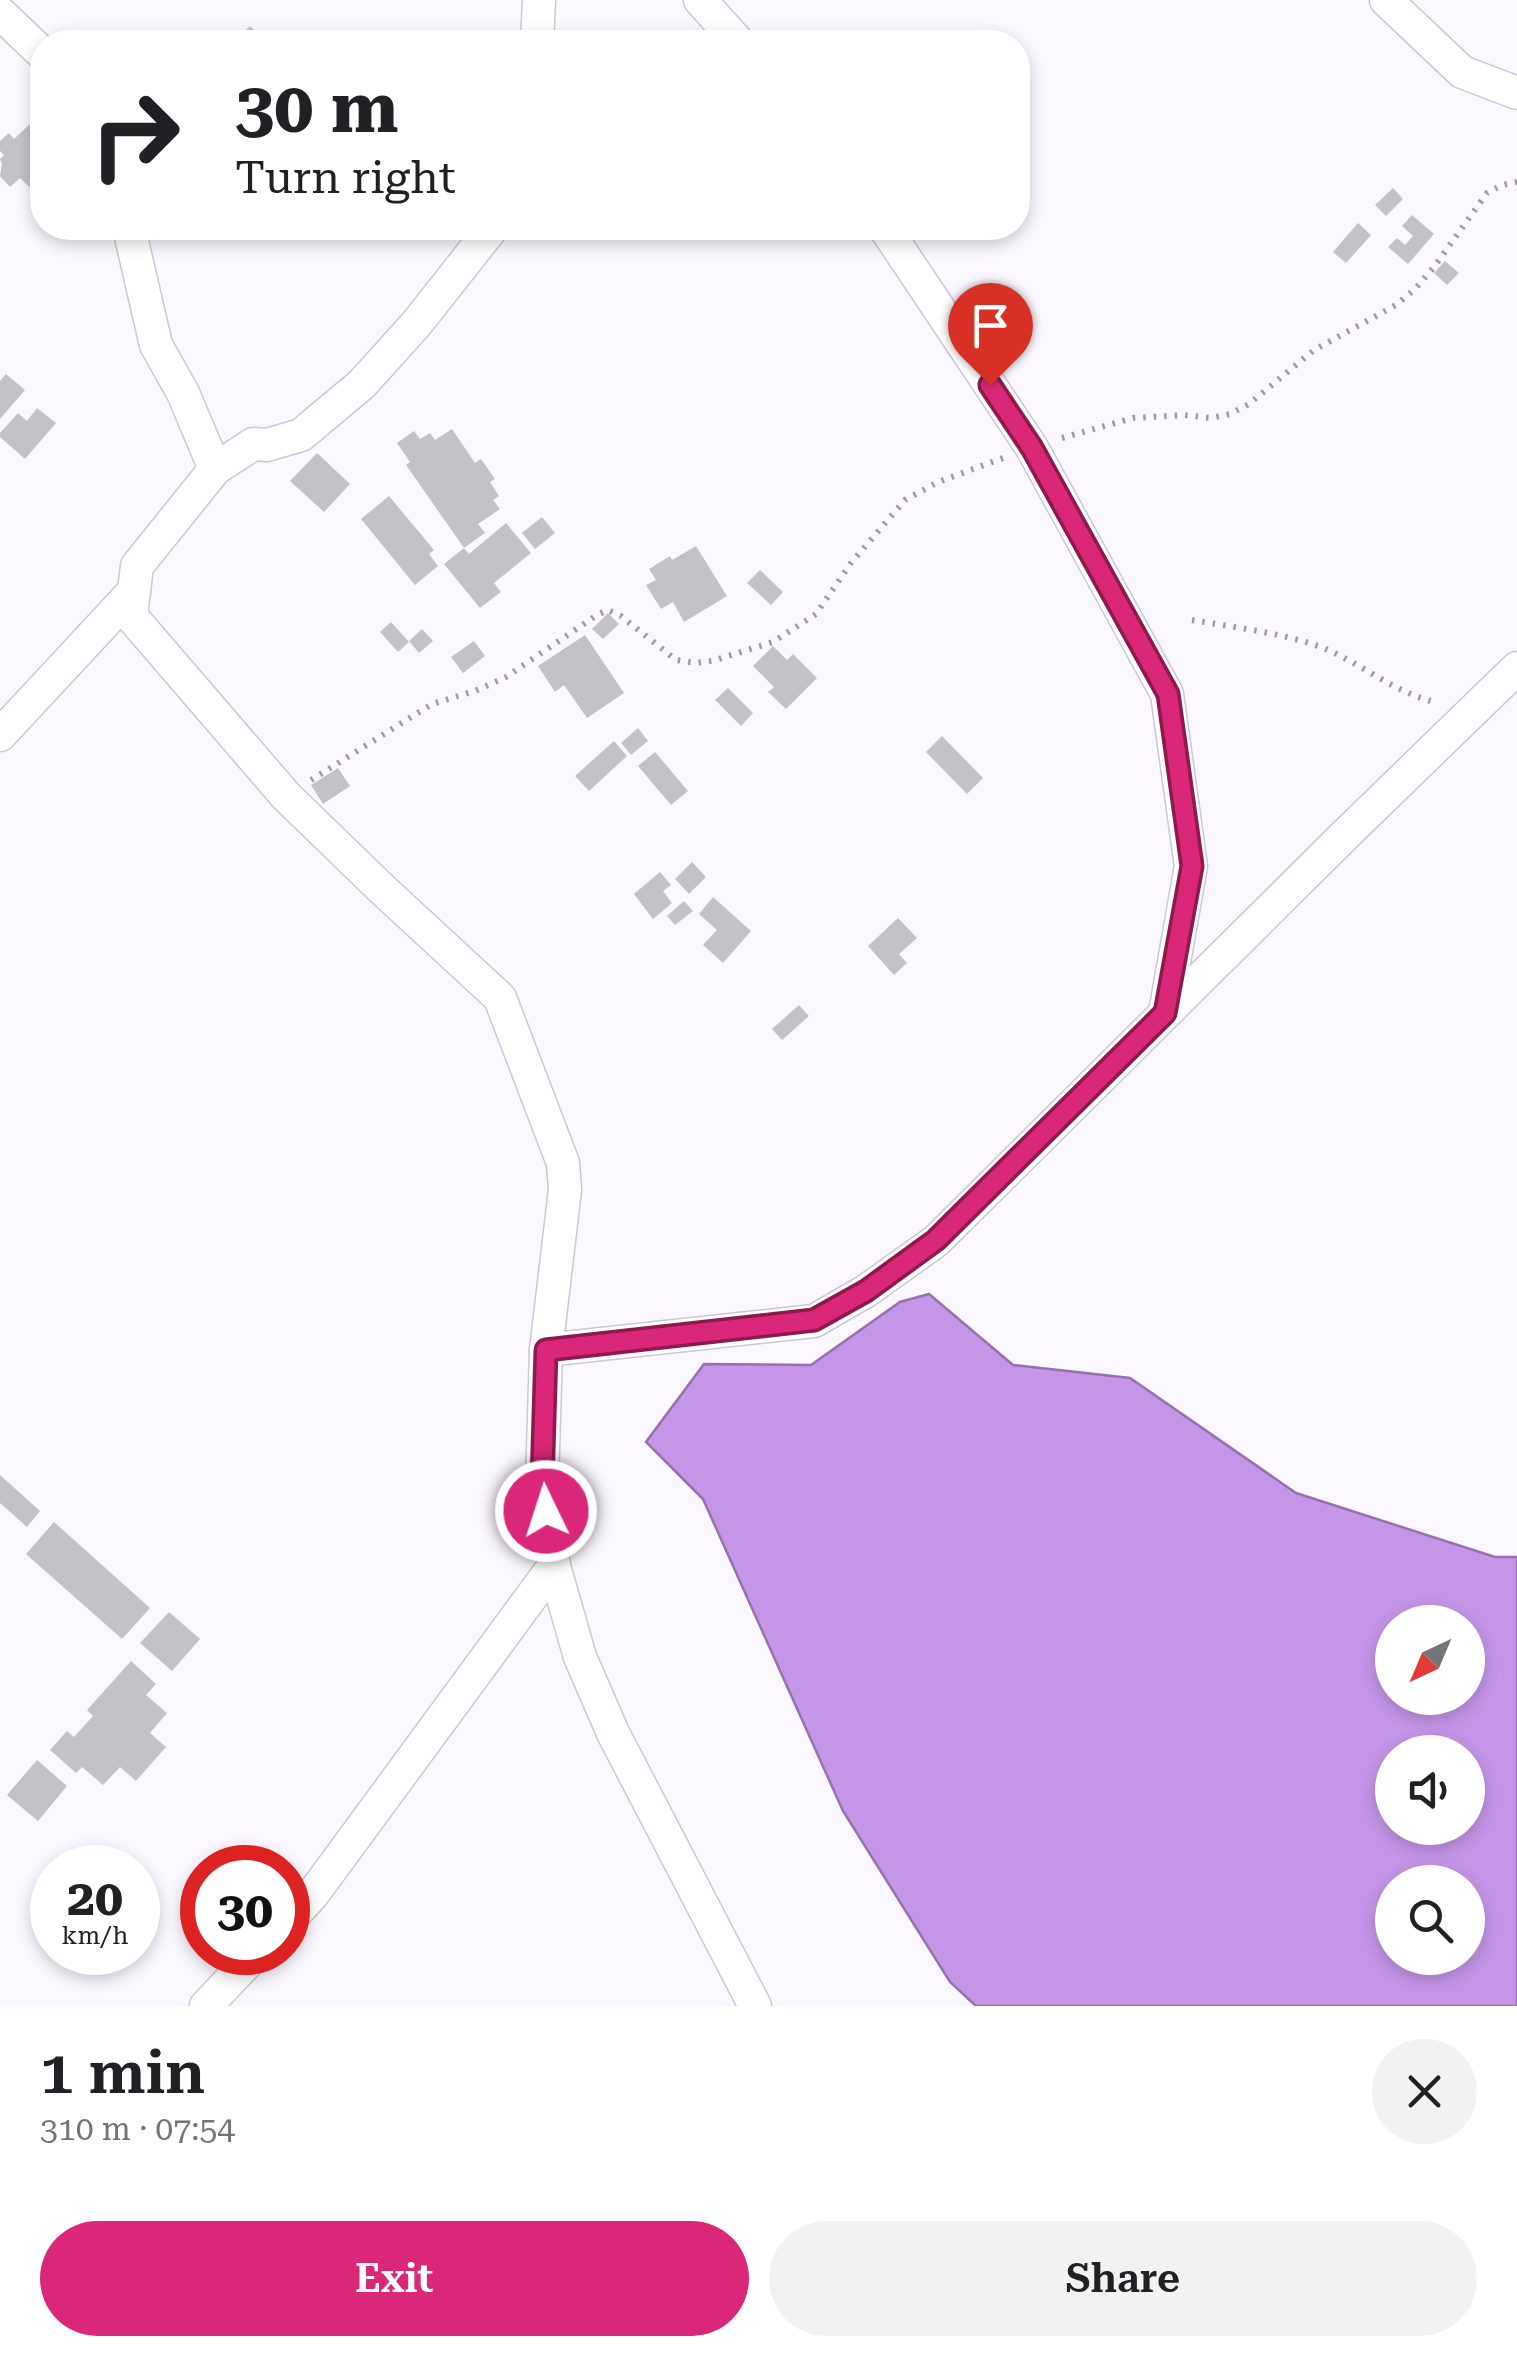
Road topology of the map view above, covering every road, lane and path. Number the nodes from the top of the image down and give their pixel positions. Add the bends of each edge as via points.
1 (538, 0) edge
2 (700, 0) edge
3 (1386, 0) edge
4 (0, 13) edge
5 (537, 30) edge
6 (727, 30) edge
7 (30, 41) edge
8 (1517, 94) edge
9 (1517, 182) edge
10 (132, 240) edge
11 (483, 240) edge
12 (894, 240) edge
13 (1032, 448) junction
14 (215, 470) junction
15 (134, 591) junction
16 (1192, 620) dead end
17 (1517, 668) edge
18 (1476, 708) junction
19 (0, 735) edge
20 (286, 796) junction
21 (1165, 1013) junction
22 (546, 1350) junction
23 (554, 1566) junction
24 (310, 1898) edge
25 (236, 1975) edge
26 (206, 2006) edge
27 (756, 2006) edge

1 - 5 street
2 - 6 street
3 - 8 street via 1462,72
4 - 7 street
9 - 13 path via 1487,193 1434,268 1396,305 1314,350 1230,414 1133,418
10 - 14 street via 156,345
11 - 14 street via 362,384 301,435 253,444
12 - 13 street
13 - 20 path via 905,500 816,614 773,642 712,661 676,660 608,610 506,678 432,704
13 - 21 street via 1168,694 1192,866
14 - 15 street via 137,566
15 - 19 street
15 - 20 street via 131,616
16 - 18 path via 1316,645 1398,689
17 - 18 street
18 - 21 street
20 - 22 street via 500,998 563,1163
21 - 22 street via 936,1240 814,1320
22 - 23 street via 542,1484
23 - 24 street
23 - 27 street via 580,1657 613,1733
25 - 26 street

